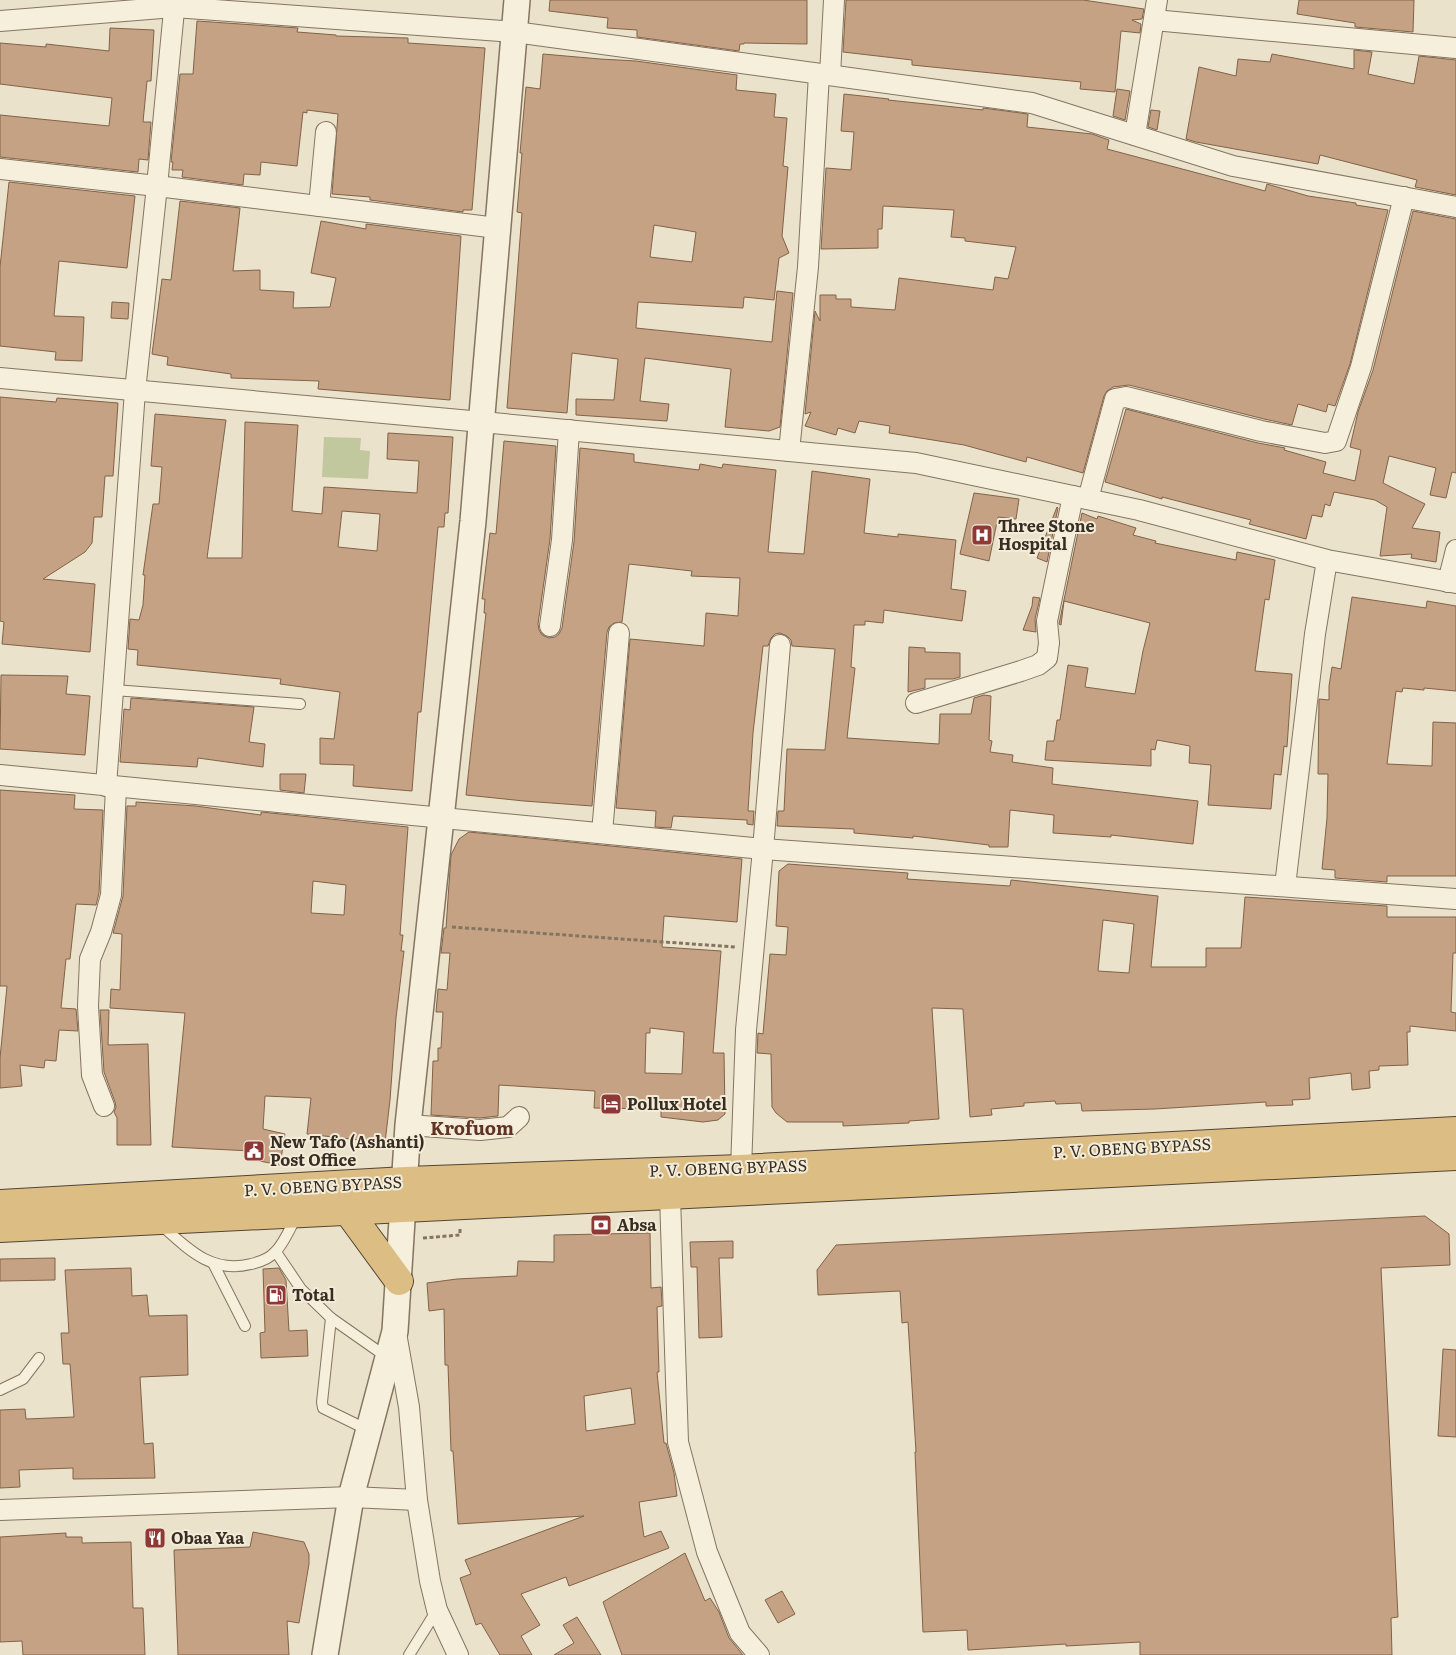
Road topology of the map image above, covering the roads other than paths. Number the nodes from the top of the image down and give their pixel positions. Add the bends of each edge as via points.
1 (517, 0) edge
2 (834, 0) edge
3 (1157, 0) edge
4 (174, 4) edge
5 (1154, 20) junction
6 (0, 22) edge
7 (515, 32) junction
8 (1456, 48) edge
9 (824, 74) junction
10 (326, 132) dead end
11 (1135, 135) junction
12 (0, 169) edge
13 (157, 186) junction
14 (1404, 197) junction
15 (318, 206) junction
16 (1456, 207) edge
17 (497, 228) junction
18 (0, 378) edge
19 (134, 391) junction
20 (482, 422) junction
21 (569, 430) junction
22 (789, 451) junction
23 (1080, 498) junction
24 (1456, 550) edge
25 (1327, 560) junction
26 (1452, 583) edge
27 (550, 626) dead end
28 (619, 634) dead end
29 (780, 645) dead end
30 (114, 690) junction
31 (916, 703) dead end
32 (300, 704) dead end
33 (0, 775) edge
34 (111, 786) junction
35 (441, 817) junction
36 (602, 833) junction
37 (763, 849) junction
38 (1284, 886) junction
39 (1456, 899) edge
40 (104, 1106) dead end
41 (519, 1117) dead end
42 (408, 1125) junction
43 (1456, 1131) edge
44 (1456, 1156) edge
45 (741, 1169) junction
46 (406, 1181) junction
47 (670, 1196) junction
48 (0, 1204) edge
49 (403, 1208) junction
50 (347, 1210) junction
51 (299, 1213) junction
52 (156, 1220) junction
53 (0, 1228) edge
54 (276, 1252) junction
55 (213, 1263) junction
56 (398, 1281) junction
57 (331, 1318) junction
58 (245, 1326) dead end
59 (396, 1331) junction
60 (39, 1358) dead end
61 (388, 1358) junction
62 (0, 1390) edge
63 (369, 1430) junction
64 (351, 1497) junction
65 (417, 1500) junction
66 (0, 1510) edge
67 (437, 1610) junction
68 (325, 1655) edge
69 (409, 1655) edge
70 (458, 1655) edge
71 (759, 1655) edge

1 - 7 street
2 - 9 street
3 - 5 street
4 - 6 street
4 - 7 street
4 - 13 street
5 - 8 street
5 - 11 street
7 - 9 street
7 - 17 street
9 - 11 street via 1032,103
9 - 22 street
10 - 15 street
11 - 14 street via 1233,166
12 - 13 street
13 - 15 street
13 - 19 street
14 - 16 street
14 - 23 street via 1361,367 1336,441 1325,443 1261,431 1126,397 1115,398
15 - 17 street
17 - 20 street
18 - 19 street
19 - 20 street
19 - 30 street
20 - 21 street
20 - 35 street
21 - 22 street
21 - 27 street via 562,540
22 - 23 street via 916,463
23 - 25 street via 1139,510
23 - 31 street via 1047,621 1047,658 1021,671
24 - 26 street
25 - 26 street
25 - 38 street
28 - 36 street
29 - 37 street
30 - 32 lane
30 - 34 street
33 - 34 street
34 - 35 street
34 - 40 street via 111,895 90,959 88,1006 92,1076
35 - 36 street
35 - 42 street
36 - 37 street
37 - 38 street
37 - 45 street via 746,1030
38 - 39 street
41 - 42 street via 508,1127 480,1130
42 - 46 street
43 - 45 highway, P. V. OBENG BYPASS
44 - 47 highway, P. V. OBENG BYPASS
45 - 46 highway, P. V. OBENG BYPASS
46 - 48 highway, P. V. OBENG BYPASS
46 - 49 street
47 - 49 highway, P. V. OBENG BYPASS
47 - 71 street via 678,1442 707,1552 740,1633
49 - 50 highway, P. V. OBENG BYPASS
49 - 56 street
50 - 51 highway, P. V. OBENG BYPASS
50 - 56 highway
51 - 52 highway, P. V. OBENG BYPASS
51 - 54 lane
52 - 53 highway, P. V. OBENG BYPASS
52 - 55 lane via 193,1254
54 - 55 lane via 263,1261 237,1268
54 - 57 lane via 301,1289
55 - 58 lane
56 - 59 street
57 - 61 lane
57 - 63 lane via 323,1408
59 - 61 street
59 - 65 street via 409,1407
60 - 62 lane via 23,1379
61 - 63 street
63 - 64 street
64 - 65 street
64 - 66 street
64 - 68 street
65 - 67 street
67 - 69 lane
67 - 70 street

